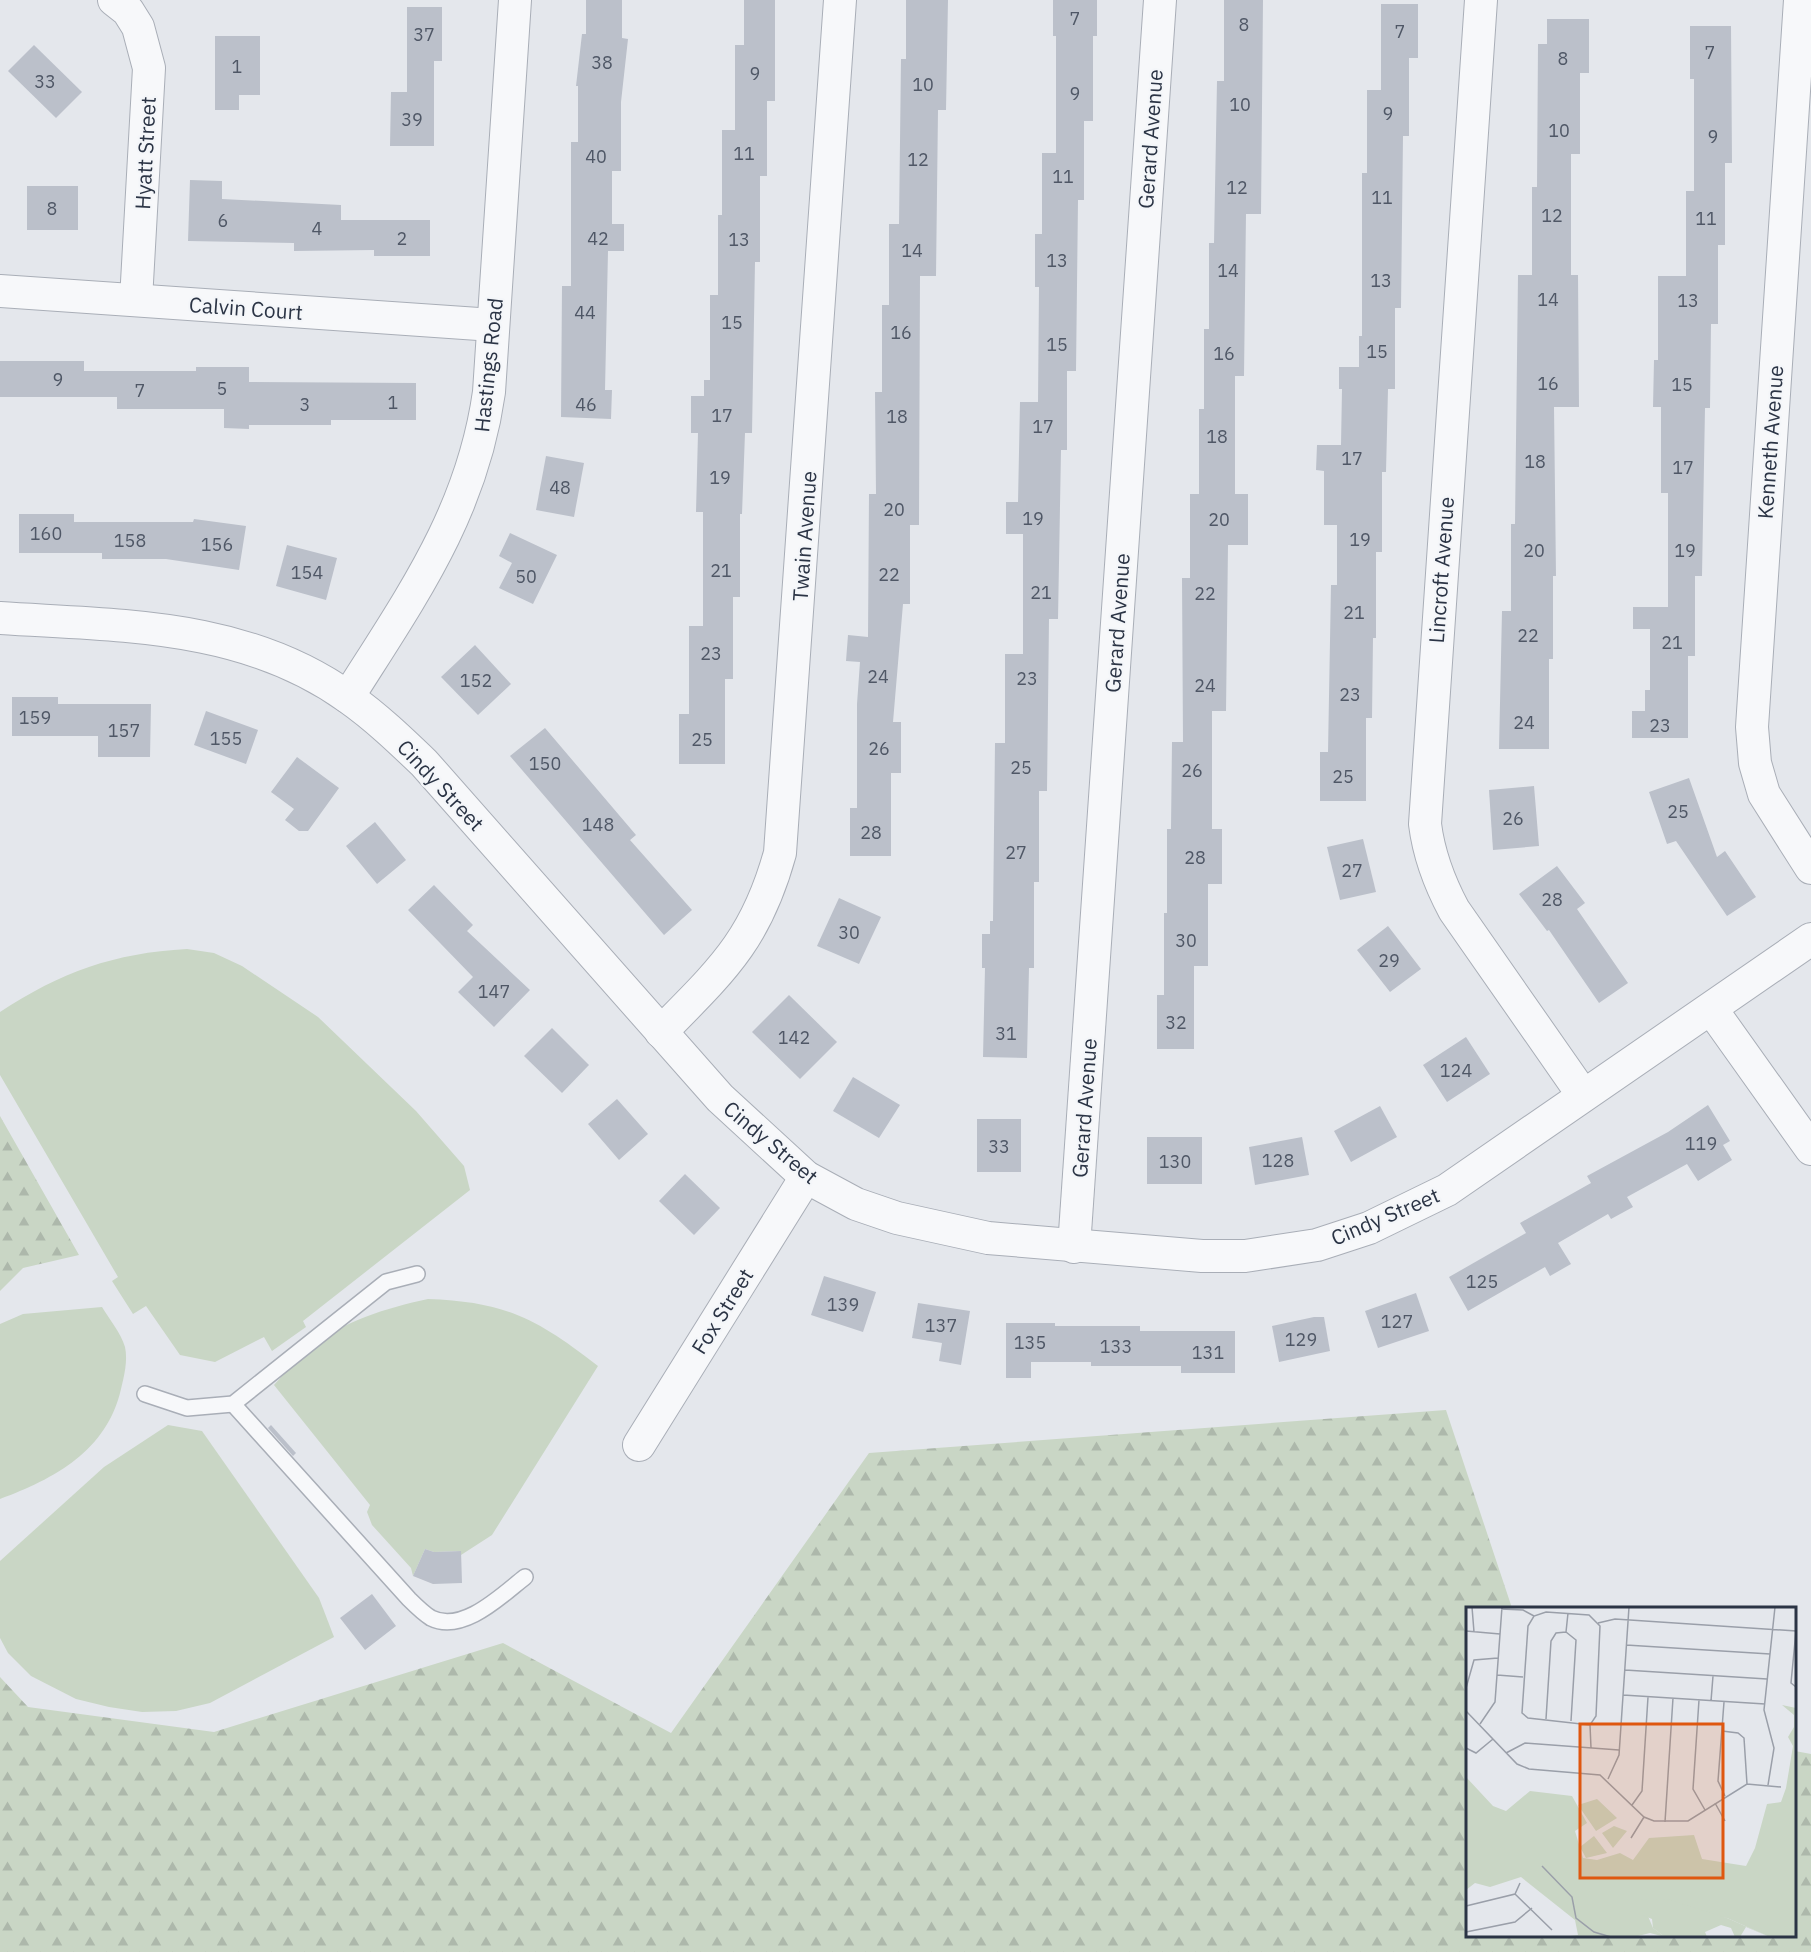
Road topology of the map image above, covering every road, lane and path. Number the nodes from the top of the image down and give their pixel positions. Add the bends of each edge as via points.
1 (515, 0) edge
2 (840, 0) edge
3 (1160, 0) edge
4 (1481, 0) edge
5 (1800, 0) edge
6 (127, 4) edge
7 (1802, 92) edge
8 (0, 291) edge
9 (136, 300) junction
10 (493, 325) junction
11 (0, 618) edge
12 (348, 697) junction
13 (1811, 868) edge
14 (1811, 939) edge
15 (1712, 1010) junction
16 (661, 1032) junction
17 (1582, 1095) junction
18 (1811, 1149) edge
19 (806, 1177) junction
20 (1074, 1247) junction
21 (417, 1274) dead end
22 (145, 1394) dead end
23 (233, 1404) junction
24 (639, 1445) dead end
25 (525, 1577) dead end

1 - 10 street, Hastings Road
2 - 16 street, Twain Avenue via 780,853 770,891 741,945
3 - 20 street, Gerard Avenue
4 - 17 street, Lincroft Avenue via 1425,824 1429,853 1454,910
5 - 7 street, Kenneth Avenue
6 - 9 street, Hyatt Street via 149,68
7 - 13 street, Kenneth Avenue via 1752,727 1755,763 1764,794
8 - 9 street, Calvin Court
9 - 10 street, Calvin Court
10 - 12 street, Hastings Road via 483,433 452,523 434,560
11 - 12 street, Cindy Street via 168,630 212,638 261,652 314,676
12 - 16 street, Cindy Street via 424,764
14 - 15 street, Cindy Street
15 - 17 street, Cindy Street
15 - 18 street
16 - 19 street, Cindy Street via 720,1098
17 - 20 street, Cindy Street via 1447,1190 1370,1228 1317,1245 1245,1256
19 - 20 street, Cindy Street via 856,1204 941,1230
19 - 24 street, Fox Street
21 - 23 lane via 386,1282
22 - 23 lane via 187,1408
23 - 25 lane via 410,1599 432,1618 446,1621 471,1615

